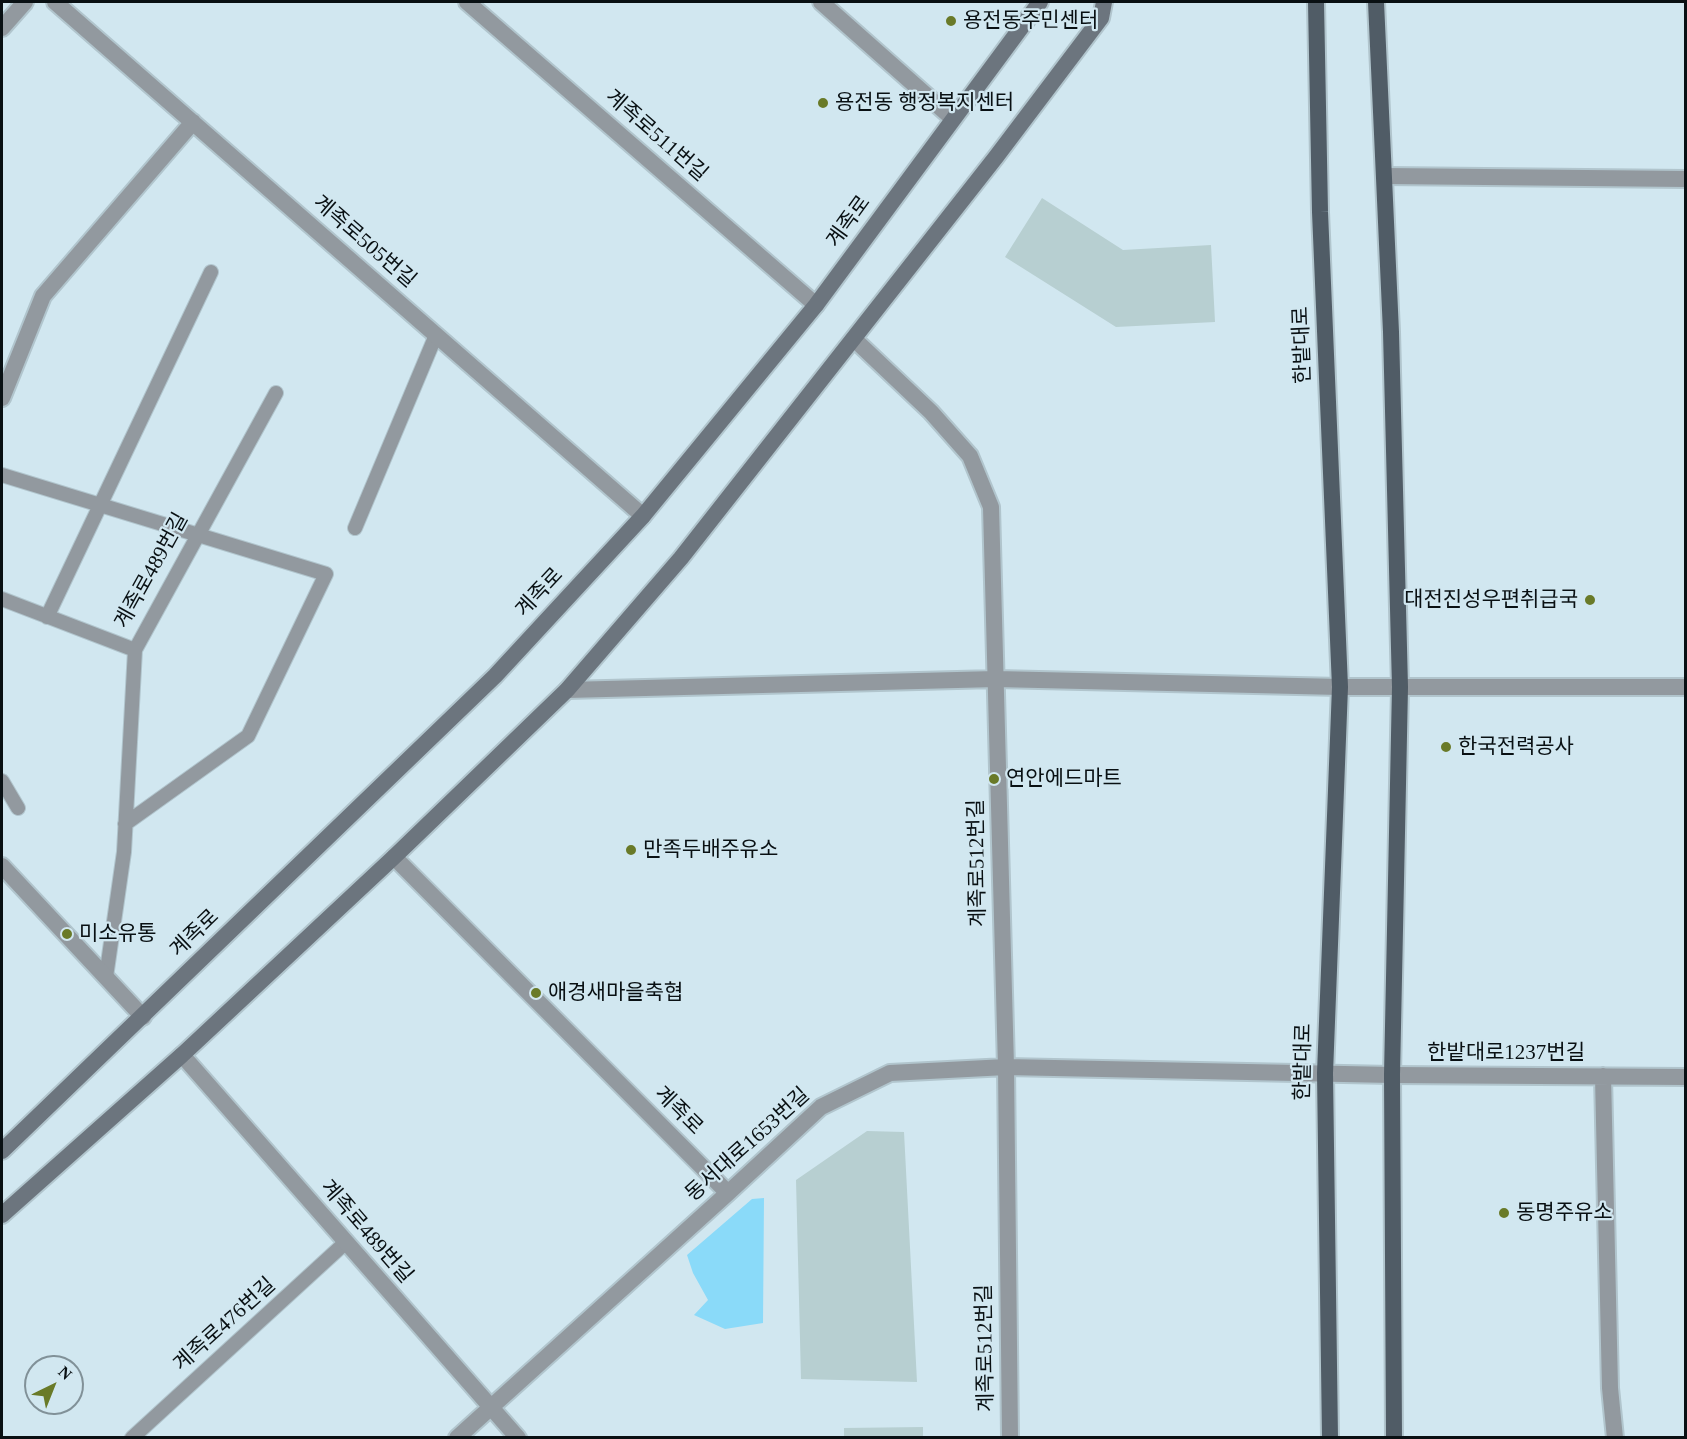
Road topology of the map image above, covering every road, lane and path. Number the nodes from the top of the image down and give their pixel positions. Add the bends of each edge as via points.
1 (25, 2) edge
2 (55, 2) edge
3 (467, 2) edge
4 (821, 2) edge
5 (1040, 2) edge
6 (1104, 2) edge
7 (1311, 2) edge
8 (1316, 2) edge
9 (1376, 2) edge
10 (1318, 24) junction
11 (2, 28) edge
12 (952, 118) junction
13 (193, 122) junction
14 (1385, 176) junction
15 (1686, 179) edge
16 (211, 272) dead end
17 (816, 305) junction
18 (436, 334) junction
19 (854, 339) junction
20 (276, 393) dead end
21 (2, 398) edge
22 (2, 475) edge
23 (100, 505) junction
24 (643, 516) junction
25 (355, 528) dead end
26 (198, 535) junction
27 (2, 600) edge
28 (47, 617) junction
29 (135, 650) junction
30 (996, 679) junction
31 (1340, 687) junction
32 (1400, 687) junction
33 (1686, 687) edge
34 (567, 690) junction
35 (2, 782) edge
36 (18, 808) dead end
37 (125, 824) junction
38 (394, 857) junction
39 (2, 866) edge
40 (106, 977) junction
41 (143, 1017) junction
42 (182, 1055) junction
43 (1006, 1067) junction
44 (1325, 1073) junction
45 (1392, 1075) junction
46 (1603, 1076) junction
47 (1686, 1077) edge
48 (2, 1151) edge
49 (728, 1193) junction
50 (2, 1215) edge
51 (345, 1243) junction
52 (490, 1407) junction
53 (132, 1437) edge
54 (457, 1437) edge
55 (518, 1437) edge
56 (1010, 1437) edge
57 (1330, 1437) edge
58 (1394, 1437) edge
59 (1615, 1437) edge

1 - 11 street
2 - 13 street, 계족로505번길
3 - 17 street, 계족로511번길
4 - 12 street
5 - 12 main road, 계족로
6 - 19 main road via 1101,18
7 - 10 main road
8 - 10 main road, 한밭대로
9 - 14 main road
10 - 31 main road, 한밭대로 via 1320,212
12 - 17 main road, 계족로
13 - 18 street, 계족로505번길
13 - 21 street via 43,296
14 - 15 street
14 - 32 main road
16 - 23 lane
17 - 24 main road, 계족로
18 - 24 street, 계족로505번길
18 - 25 lane
19 - 30 street, 계족로512번길 via 931,412 970,456 992,507
19 - 34 main road via 681,558
20 - 26 lane, 계족로489번길
22 - 23 lane
23 - 26 lane
23 - 28 lane
24 - 41 main road, 계족로 via 495,675
26 - 29 lane, 계족로489번길
26 - 37 lane via 327,574 248,736
27 - 28 lane
28 - 29 lane
29 - 37 lane, 계족로489번길
30 - 31 street
30 - 34 street
30 - 43 street, 계족로512번길
31 - 32 street
31 - 44 main road, 한밭대로
32 - 33 street
32 - 45 main road
34 - 38 main road
35 - 36 lane
37 - 40 lane, 계족로489번길
38 - 42 main road
38 - 49 street, 계족로
39 - 40 street
40 - 41 street
41 - 48 main road, 계족로
42 - 50 main road
42 - 51 street, 계족로489번길
43 - 44 street, 동서대로1653번길
43 - 49 street, 동서대로1653번길 via 890,1073 821,1107
43 - 56 street, 계족로512번길
44 - 45 street, 한밭대로1237번길
44 - 57 main road, 한밭대로
45 - 46 street, 한밭대로1237번길
45 - 58 main road
46 - 47 street, 한밭대로1237번길
46 - 59 street via 1610,1388
49 - 52 street, 동서대로1653번길
51 - 52 street, 계족로489번길
51 - 53 lane, 계족로476번길
52 - 54 street, 동서대로1653번길
52 - 55 street, 계족로489번길

